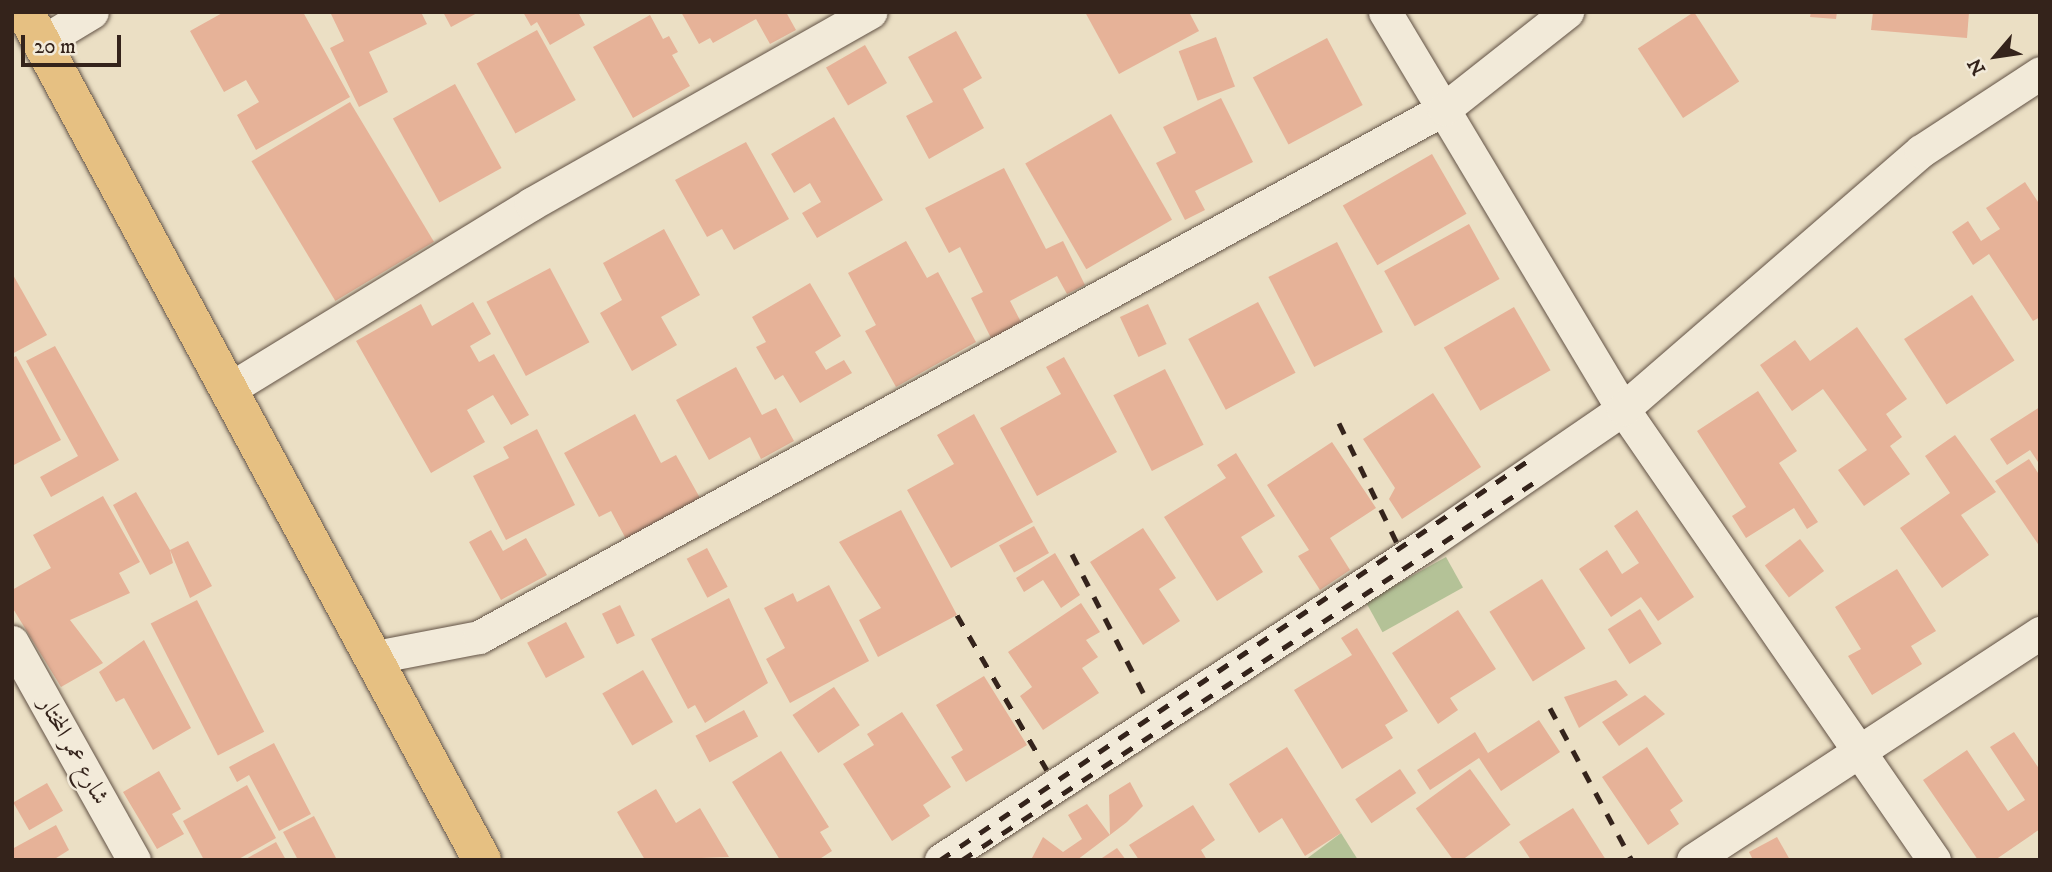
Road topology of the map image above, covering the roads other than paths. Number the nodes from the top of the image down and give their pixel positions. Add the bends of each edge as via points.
1 (92, 12) edge
2 (870, 12) edge
3 (1385, 12) edge
4 (1567, 12) edge
5 (33, 27) edge
6 (2040, 74) edge
7 (1444, 108) junction
8 (231, 388) junction
9 (1623, 409) junction
10 (2040, 633) edge
11 (12, 642) edge
12 (375, 657) junction
13 (1864, 752) junction
14 (134, 860) edge
15 (482, 860) edge
16 (941, 860) edge
17 (1693, 860) edge
18 (1934, 860) edge

1 - 5 street
2 - 8 street via 531,204
3 - 7 street
4 - 7 street
5 - 8 main road
6 - 9 street via 1921,151
7 - 9 street
7 - 12 street via 479,637
8 - 12 main road
9 - 13 street
9 - 16 street via 1412,554
10 - 13 street
11 - 14 street, شارع عمر المختار
12 - 15 main road
13 - 17 street
13 - 18 street

